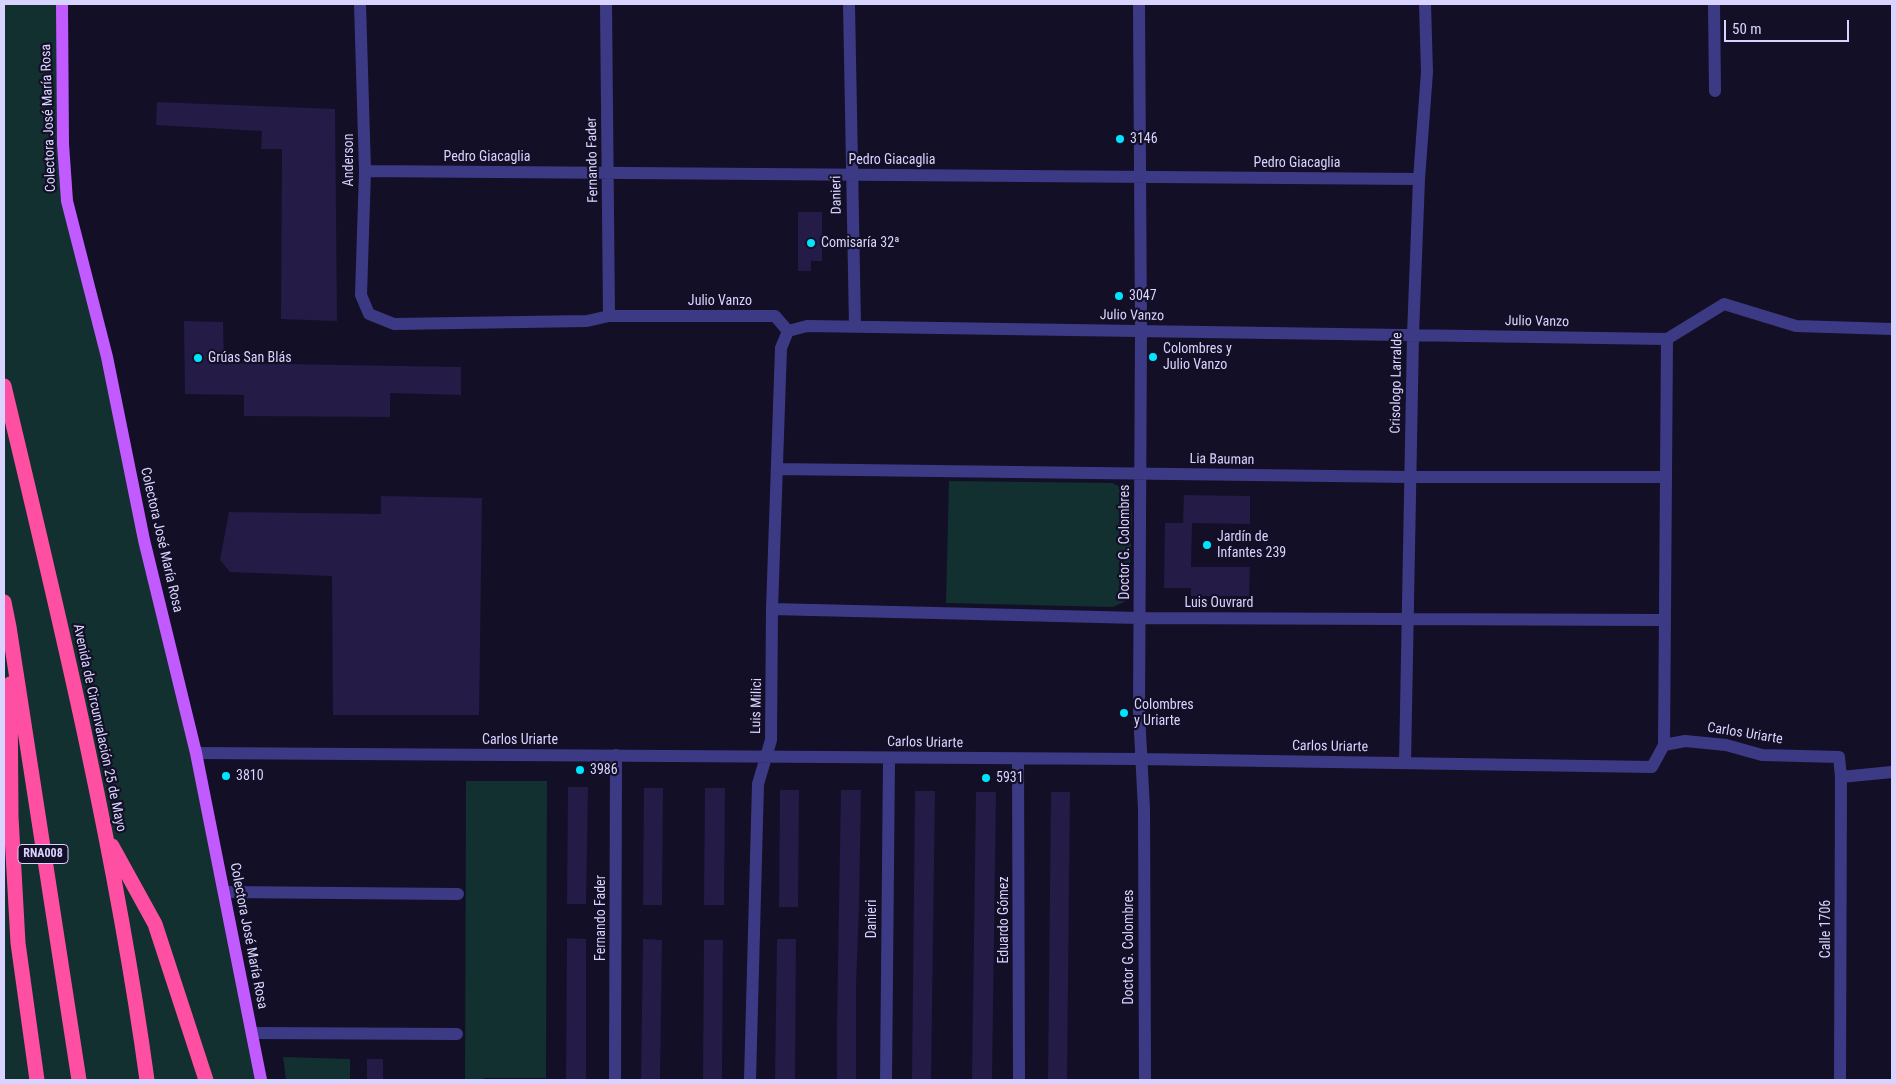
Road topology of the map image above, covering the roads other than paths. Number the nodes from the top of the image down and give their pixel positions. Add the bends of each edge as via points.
1 (62, 4) edge
2 (360, 4) edge
3 (606, 4) edge
4 (849, 4) edge
5 (1139, 4) edge
6 (1425, 4) edge
7 (1714, 4) edge
8 (1715, 91) dead end
9 (365, 171) junction
10 (608, 173) junction
11 (852, 175) junction
12 (1140, 177) junction
13 (1419, 179) junction
14 (369, 314) joint
15 (609, 316) junction
16 (855, 326) junction
17 (1892, 329) edge
18 (788, 331) junction
19 (1141, 331) junction
20 (1413, 335) junction
21 (1667, 339) junction
22 (4, 386) edge
23 (778, 469) junction
24 (1140, 474) junction
25 (1665, 477) junction
26 (1410, 478) junction
27 (4, 602) edge
28 (772, 609) junction
29 (1139, 618) junction
30 (1408, 619) junction
31 (1665, 620) junction
32 (9, 627) junction
33 (1664, 745) junction
34 (196, 753) junction
35 (616, 755) junction
36 (767, 757) junction
37 (889, 758) junction
38 (1018, 759) junction
39 (1140, 759) junction
40 (1405, 763) junction
41 (1892, 772) edge
42 (1841, 777) junction
43 (106, 836) junction
44 (224, 892) junction
45 (458, 894) dead end
46 (252, 1033) junction
47 (457, 1034) dead end
48 (36, 1080) edge
49 (80, 1080) edge
50 (147, 1080) edge
51 (206, 1080) edge
52 (261, 1080) edge
53 (615, 1080) edge
54 (750, 1080) edge
55 (886, 1080) edge
56 (1019, 1080) edge
57 (1145, 1080) edge
58 (1840, 1080) edge

1 - 34 main road, Colectora José María Rosa via 62,144 67,201 107,357 144,540
2 - 9 street, Anderson
3 - 10 street, Fernando Fader
4 - 11 street, Danieri
5 - 12 street, Doctor G. Colombres
6 - 13 street, Crisologo Larralde via 1428,72
7 - 8 street
9 - 10 street, Pedro Giacaglia
9 - 14 street, Anderson via 361,295
10 - 11 street, Pedro Giacaglia
10 - 15 street, Fernando Fader
11 - 12 street, Pedro Giacaglia
11 - 16 street, Danieri
12 - 13 street, Pedro Giacaglia
12 - 19 street, Doctor G. Colombres
13 - 20 street, Crisologo Larralde
14 - 15 street, Julio Vanzo via 394,324 587,321
15 - 18 street, Julio Vanzo via 775,316
16 - 18 street, Julio Vanzo via 807,326
16 - 19 street, Julio Vanzo
17 - 21 street via 1796,326 1724,304
18 - 23 street, Luis Milici via 781,348
19 - 20 street, Julio Vanzo
19 - 24 street, Doctor G. Colombres
20 - 21 street, Julio Vanzo
20 - 26 street, Crisologo Larralde
21 - 25 street
22 - 43 highway, Avenida de Circunvalación 25 de Mayo
23 - 24 street, Lia Bauman
23 - 28 street, Luis Milici
24 - 26 street, Lia Bauman
24 - 29 street, Doctor G. Colombres
25 - 26 street, Lia Bauman
25 - 31 street
26 - 30 street, Crisologo Larralde
27 - 32 highway, RNA008
28 - 29 street, Luis Ouvrard
28 - 36 street, Luis Milici via 771,740
29 - 30 street, Luis Ouvrard
29 - 39 street, Doctor G. Colombres
30 - 31 street, Luis Ouvrard
30 - 40 street, Crisologo Larralde
31 - 33 street
32 - 48 highway, RNA008 via 11,817 18,943
32 - 49 highway, RNA008
33 - 40 street, Carlos Uriarte via 1652,768
33 - 42 street, Carlos Uriarte via 1685,740 1726,745 1762,755 1839,757
34 - 35 street, Carlos Uriarte
34 - 44 main road, Colectora José María Rosa
35 - 36 street, Carlos Uriarte
35 - 53 street, Fernando Fader
36 - 37 street, Carlos Uriarte
36 - 54 street, Luis Milici via 758,784
37 - 38 street, Carlos Uriarte
37 - 55 street, Danieri
38 - 39 street, Carlos Uriarte
38 - 56 street, Eduardo Gómez
39 - 40 street, Carlos Uriarte
39 - 57 street, Doctor G. Colombres via 1144,809
41 - 42 street
42 - 58 street, Calle 1706
43 - 50 highway, Avenida de Circunvalación 25 de Mayo
43 - 51 highway via 155,924
44 - 45 street
44 - 46 main road, Colectora José María Rosa
46 - 47 street
46 - 52 main road, Colectora José María Rosa

